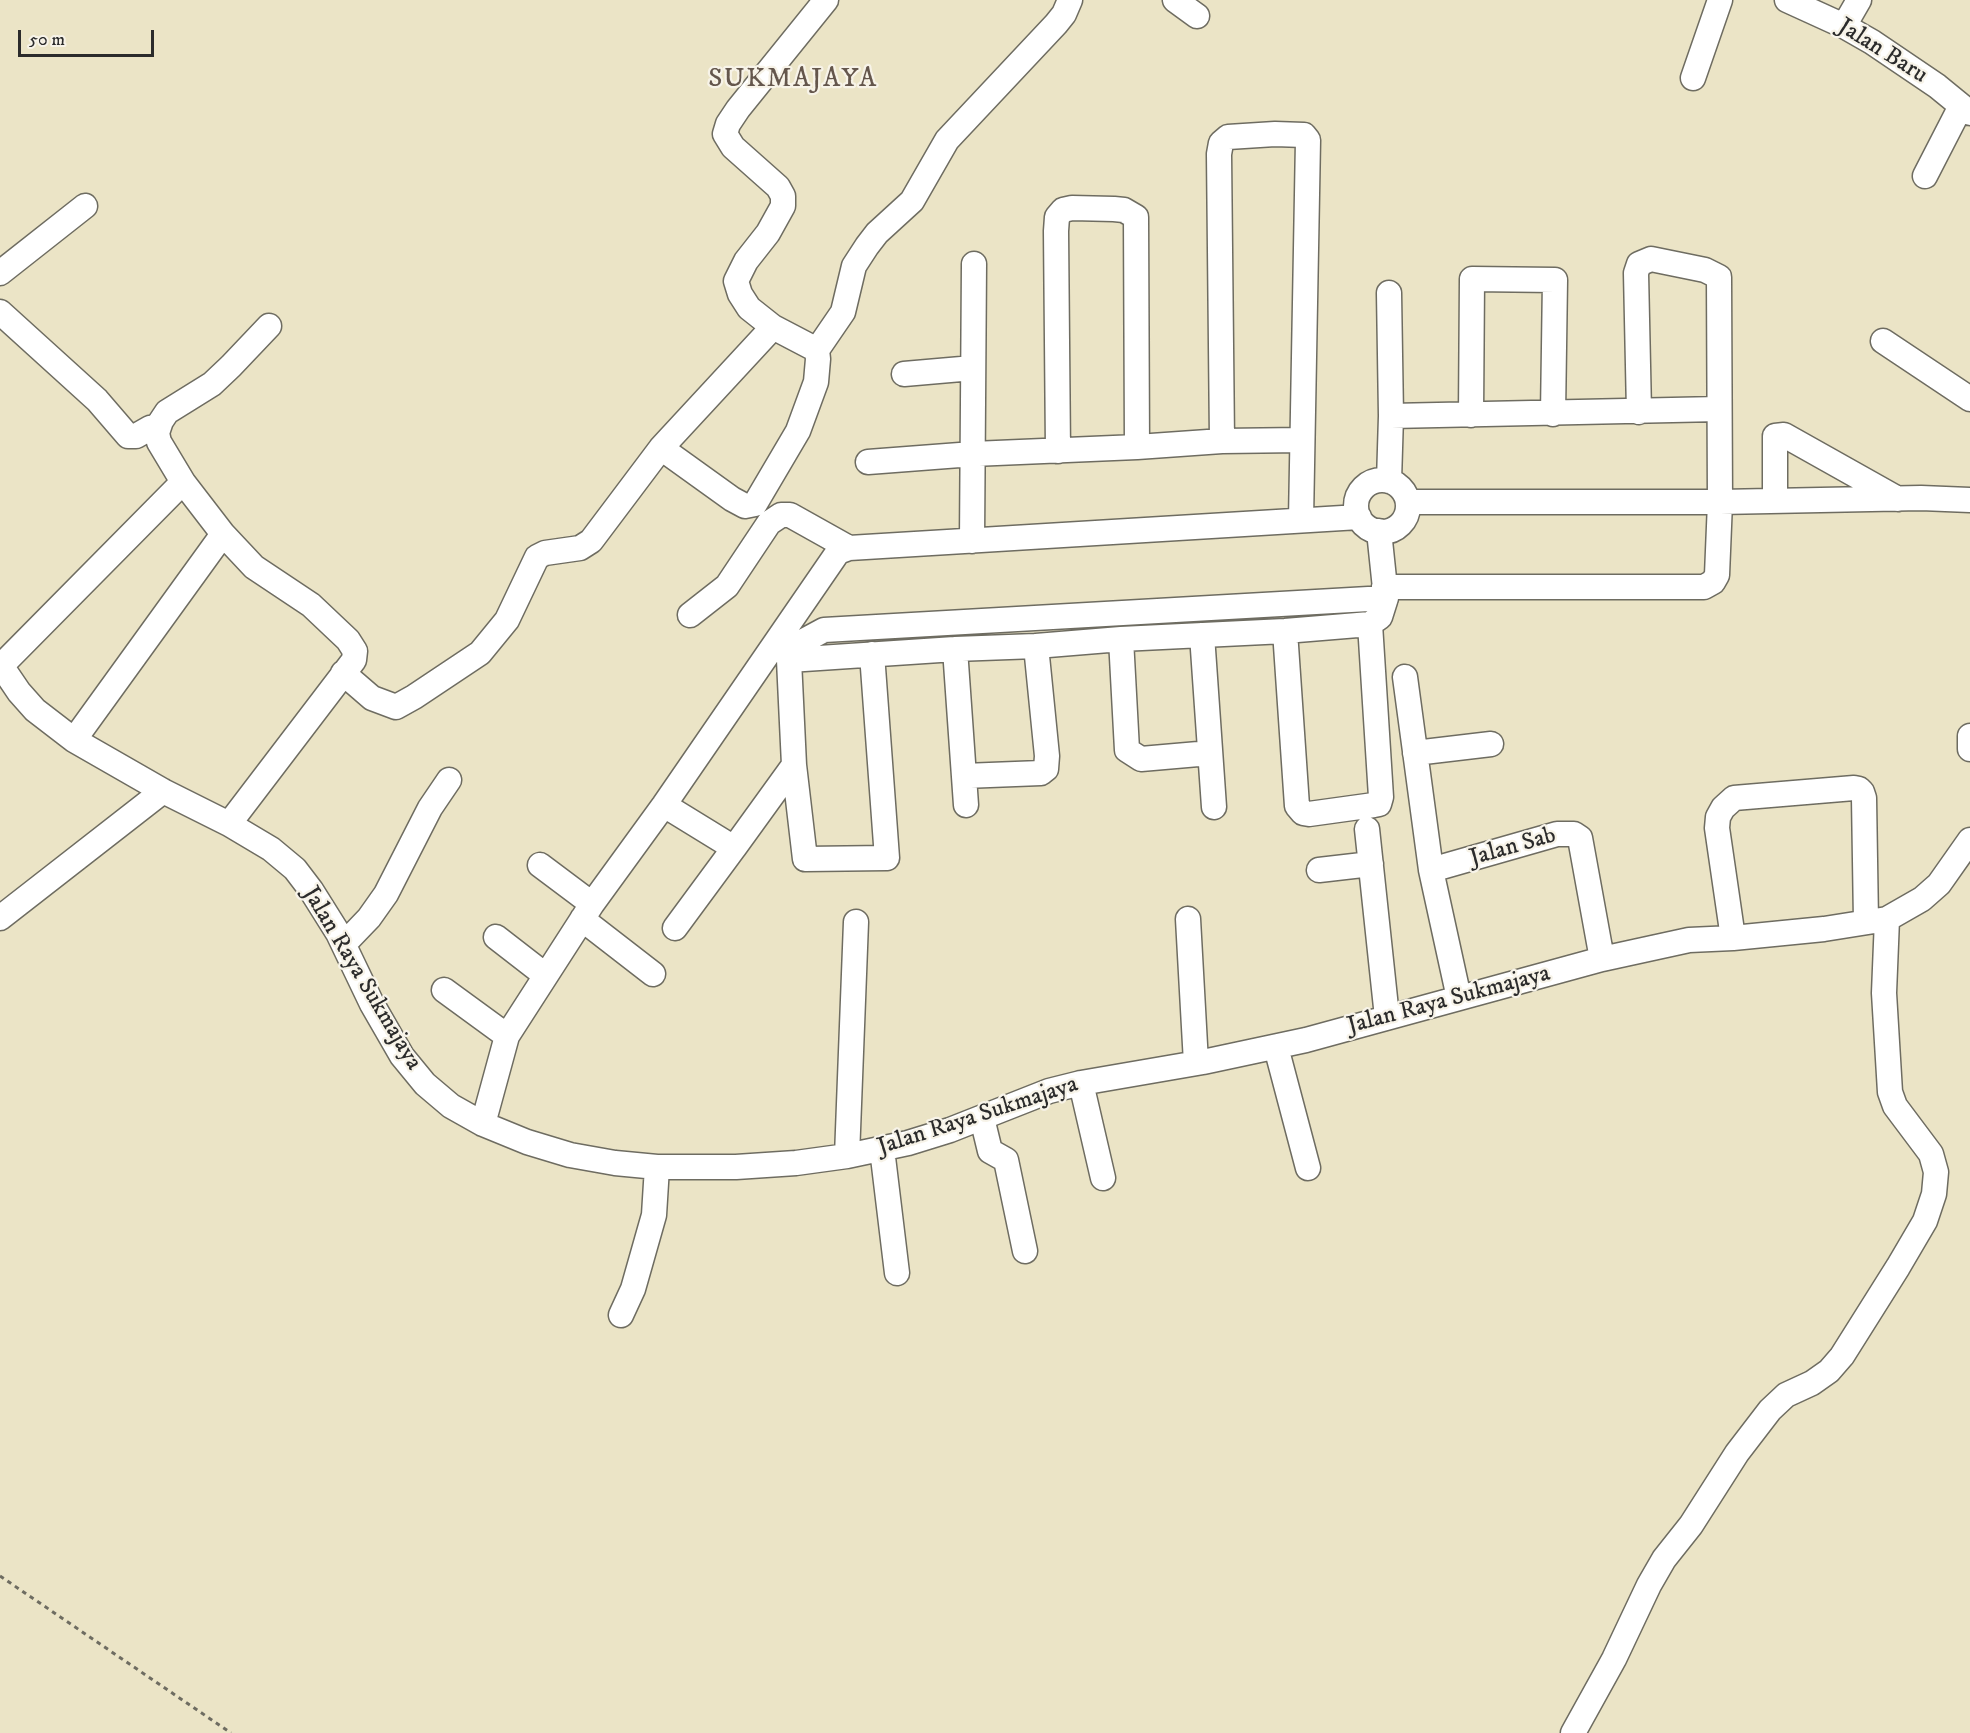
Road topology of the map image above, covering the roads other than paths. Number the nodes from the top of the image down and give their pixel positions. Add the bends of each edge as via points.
1 (826, 0) edge
2 (1070, 0) edge
3 (1175, 0) edge
4 (1720, 0) edge
5 (1787, 0) edge
6 (1859, 0) edge
7 (1197, 16) dead end
8 (1844, 26) junction
9 (1693, 78) dead end
10 (1966, 110) edge
11 (1925, 176) dead end
12 (85, 206) dead end
13 (974, 264) dead end
14 (0, 273) edge
15 (1389, 293) dead end
16 (0, 312) edge
17 (269, 326) dead end
18 (773, 327) junction
19 (1883, 341) dead end
20 (817, 350) junction
21 (973, 368) junction
22 (904, 374) dead end
23 (1970, 399) edge
24 (1719, 409) junction
25 (1639, 412) junction
26 (1553, 414) junction
27 (1471, 415) junction
28 (1391, 416) junction
29 (158, 433) junction
30 (1302, 440) junction
31 (1222, 441) junction
32 (1137, 447) junction
33 (661, 448) junction
34 (1058, 451) junction
35 (973, 454) junction
36 (868, 462) dead end
37 (1389, 481) junction
38 (183, 482) junction
39 (1898, 499) junction
40 (1970, 500) edge
41 (1774, 501) junction
42 (1408, 502) junction
43 (1720, 502) junction
44 (1359, 517) junction
45 (1300, 520) junction
46 (1378, 531) junction
47 (223, 534) junction
48 (972, 541) junction
49 (849, 548) junction
50 (1385, 592) junction
51 (690, 615) dead end
52 (1370, 624) junction
53 (1285, 631) junction
54 (1202, 635) junction
55 (1121, 639) junction
56 (1036, 646) junction
57 (955, 649) junction
58 (872, 654) junction
59 (789, 660) junction
60 (0, 665) edge
61 (343, 673) junction
62 (1405, 677) dead end
63 (1970, 736) edge
64 (75, 740) junction
65 (1491, 744) dead end
66 (1970, 749) edge
67 (1210, 753) junction
68 (1415, 753) junction
69 (794, 765) junction
70 (964, 776) junction
71 (449, 780) dead end
72 (163, 791) junction
73 (966, 804) dead end
74 (664, 805) junction
75 (1214, 807) dead end
76 (229, 824) junction
77 (1367, 829) dead end
78 (1970, 840) edge
79 (734, 848) junction
80 (1371, 864) junction
81 (540, 865) dead end
82 (1319, 870) dead end
83 (1431, 870) junction
84 (587, 912) junction
85 (0, 918) edge
86 (1188, 919) dead end
87 (1876, 920) junction
88 (856, 922) dead end
89 (675, 928) dead end
90 (496, 938) dead end
91 (1733, 938) junction
92 (344, 944) junction
93 (1602, 959) junction
94 (653, 974) dead end
95 (545, 975) junction
96 (444, 990) dead end
97 (1459, 998) junction
98 (1387, 1017) junction
99 (507, 1036) junction
100 (1275, 1047) junction
101 (1196, 1063) junction
102 (1081, 1083) junction
103 (982, 1118) junction
104 (483, 1124) junction
105 (882, 1149) junction
106 (847, 1156) junction
107 (657, 1167) junction
108 (1308, 1168) dead end
109 (1103, 1178) dead end
110 (1025, 1251) dead end
111 (897, 1273) dead end
112 (621, 1315) dead end
113 (1573, 1733) edge

1 - 18 street via 738,109 725,134 783,196 783,206 736,281 749,308
2 - 20 street via 1056,24 947,140 912,201 877,233 858,258 843,312
3 - 7 street
4 - 9 street
5 - 8 street, Jalan Baru
6 - 8 street
8 - 10 street, Jalan Baru via 1905,62
10 - 11 street
12 - 14 street
13 - 21 street
15 - 28 street
16 - 29 street via 97,400 128,436 150,428
17 - 29 street via 218,378 167,412
18 - 20 street
18 - 33 street
19 - 23 street
20 - 33 street via 816,382 798,431 755,504 745,506 732,499
21 - 22 street
21 - 35 street
24 - 25 street
24 - 25 street via 1719,277 1705,270 1651,260 1639,264 1636,273
24 - 43 street
25 - 26 street
26 - 27 street
26 - 27 street via 1555,280 1472,279
27 - 28 street
28 - 37 street
29 - 38 street via 159,442
30 - 31 street
30 - 31 street via 1308,140 1304,135 1275,134 1228,137 1221,143 1219,154
30 - 45 street
31 - 32 street
32 - 34 street
32 - 34 street via 1136,217 1124,210 1071,208 1057,217 1056,231
33 - 61 street via 591,541 580,548 545,552 537,557 507,620 480,653 396,707 372,698
34 - 35 street
35 - 36 street
35 - 48 street
37 - 42 street via 1402,488
37 - 44 street via 1375,481 1363,489 1357,502
38 - 47 street
38 - 60 street
39 - 40 street
39 - 41 street
39 - 41 street via 1784,435 1775,436
41 - 43 street
42 - 43 street
42 - 46 street via 1402,523 1390,531
43 - 50 street via 1717,575 1704,587
44 - 45 street
44 - 46 street via 1368,528
45 - 48 street
46 - 50 street
47 - 61 street via 254,567 311,605 348,640 355,651 354,660
47 - 64 street
48 - 49 street
49 - 51 street via 790,514 781,515 769,523 727,586
49 - 74 street via 838,552 831,561
50 - 52 street via 1380,617
50 - 59 street via 824,630 792,649
52 - 53 street
52 - 53 street via 1382,797 1379,804 1309,814 1297,806
53 - 54 street
54 - 55 street
54 - 67 street
55 - 56 street
55 - 67 street via 1127,750 1141,759
56 - 57 street
56 - 70 street via 1046,769 1041,773
57 - 58 street
57 - 70 street
58 - 59 street
58 - 69 street via 887,858 805,859
59 - 69 street
60 - 64 street, Jalan Raya Sukmajaya via 35,710
61 - 76 street
62 - 68 street
63 - 66 street
64 - 72 street, Jalan Raya Sukmajaya
65 - 68 street
67 - 75 street
68 - 83 street
69 - 79 street
70 - 73 street
71 - 92 street via 430,808 386,894
72 - 76 street, Jalan Raya Sukmajaya
72 - 85 street
74 - 79 street
74 - 84 street
76 - 92 street, Jalan Raya Sukmajaya via 271,849 295,869
77 - 80 street
78 - 87 street, Jalan Raya Sukmajaya via 1939,884 1922,899
79 - 89 street
80 - 82 street
80 - 98 street
81 - 84 street
83 - 93 street, Jalan Sab via 1557,834 1574,834 1580,838
83 - 97 street
84 - 94 street
84 - 95 street
86 - 101 street
87 - 91 street, Jalan Raya Sukmajaya
87 - 91 street via 1862,792 1854,788 1734,798 1723,808 1717,828
87 - 113 street via 1890,1092 1895,1106 1931,1154 1936,1172 1935,1194 1925,1221 1842,1356 1829,1371 1786,1395 1770,1410 1664,1559
88 - 106 street
90 - 95 street
91 - 93 street, Jalan Raya Sukmajaya via 1689,940
92 - 104 street, Jalan Raya Sukmajaya via 402,1056 425,1084 451,1106
93 - 97 street, Jalan Raya Sukmajaya
95 - 99 street
96 - 99 street
97 - 98 street, Jalan Raya Sukmajaya
98 - 100 street, Jalan Raya Sukmajaya
99 - 104 street
100 - 101 street, Jalan Raya Sukmajaya
100 - 108 street
101 - 102 street, Jalan Raya Sukmajaya
102 - 103 street, Jalan Raya Sukmajaya via 1049,1091
102 - 109 street
103 - 105 street, Jalan Raya Sukmajaya
103 - 110 street via 990,1151 1006,1160
104 - 107 street, Jalan Raya Sukmajaya via 570,1155
105 - 106 street, Jalan Raya Sukmajaya
105 - 111 street
106 - 107 street, Jalan Raya Sukmajaya via 736,1167
107 - 112 street via 654,1215

